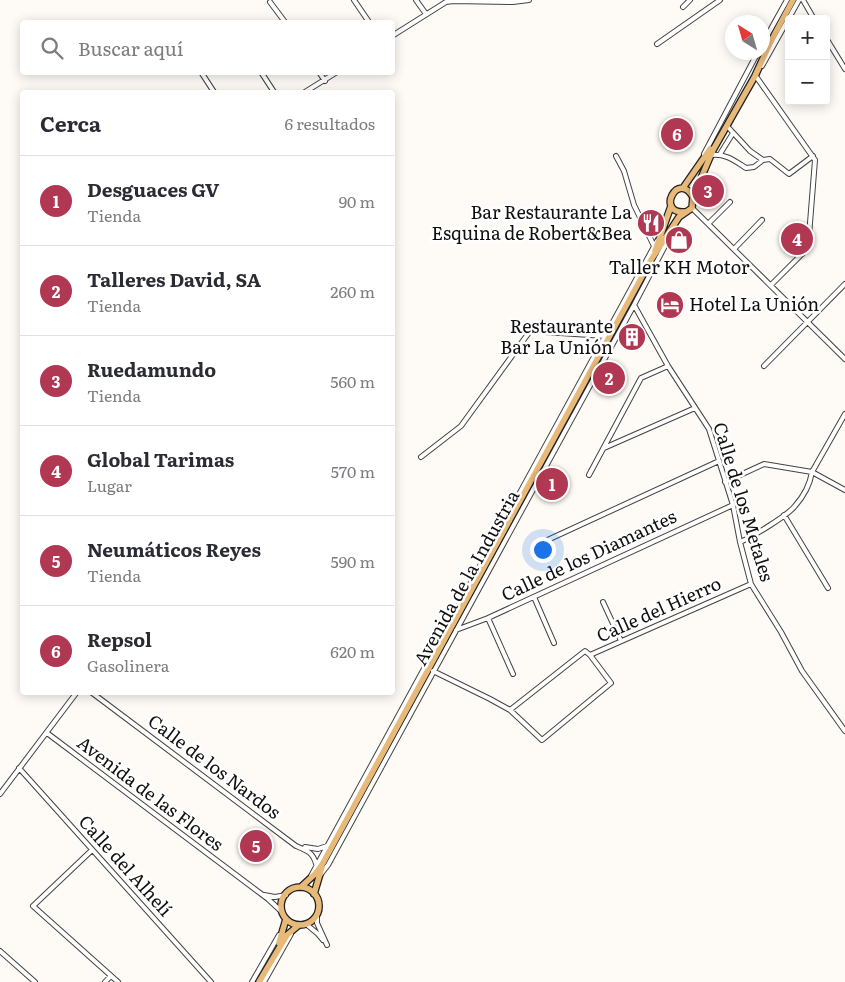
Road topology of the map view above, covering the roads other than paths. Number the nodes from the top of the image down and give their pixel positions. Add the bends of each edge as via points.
1 (354, 0) edge
2 (416, 0) edge
3 (453, 0) edge
4 (529, 0) edge
5 (690, 0) edge
6 (720, 0) edge
7 (787, 0) edge
8 (793, 0) edge
9 (799, 0) edge
10 (803, 0) edge
11 (270, 2) dead end
12 (683, 7) dead end
13 (426, 14) junction
14 (812, 15) edge
15 (283, 20) edge
16 (368, 20) edge
17 (770, 31) edge
18 (395, 34) edge
19 (771, 41) junction
20 (657, 44) dead end
21 (830, 45) edge
22 (754, 60) edge
23 (845, 69) edge
24 (203, 75) edge
25 (263, 75) edge
26 (321, 75) edge
27 (333, 75) edge
28 (754, 76) junction
29 (325, 81) junction
30 (213, 90) edge
31 (273, 90) edge
32 (309, 90) edge
33 (727, 126) junction
34 (733, 133) junction
35 (720, 154) junction
36 (711, 155) junction
37 (616, 156) dead end
38 (812, 156) junction
39 (763, 160) junction
40 (696, 170) junction
41 (683, 188) junction
42 (693, 197) junction
43 (730, 202) dead end
44 (671, 206) junction
45 (692, 208) junction
46 (684, 213) junction
47 (762, 220) dead end
48 (709, 224) junction
49 (660, 234) junction
50 (654, 246) junction
51 (734, 249) junction
52 (652, 260) junction
53 (845, 284) edge
54 (771, 285) junction
55 (634, 305) junction
56 (808, 322) junction
57 (605, 336) junction
58 (845, 359) edge
59 (668, 366) junction
60 (764, 366) dead end
61 (695, 408) junction
62 (845, 414) edge
63 (604, 448) junction
64 (421, 457) dead end
65 (719, 461) junction
66 (812, 472) junction
67 (589, 475) dead end
68 (725, 482) junction
69 (845, 490) edge
70 (733, 505) junction
71 (784, 515) junction
72 (740, 542) junction
73 (541, 543) dead end
74 (751, 584) junction
75 (828, 588) dead end
76 (534, 597) junction
77 (603, 602) dead end
78 (488, 618) junction
79 (456, 630) junction
80 (621, 641) junction
81 (554, 643) dead end
82 (590, 655) junction
83 (433, 671) junction
84 (513, 674) dead end
85 (75, 695) edge
86 (95, 695) edge
87 (510, 710) junction
88 (845, 731) edge
89 (46, 733) junction
90 (19, 768) junction
91 (0, 794) edge
92 (296, 846) junction
93 (326, 846) junction
94 (92, 850) junction
95 (323, 863) junction
96 (316, 865) junction
97 (320, 876) junction
98 (307, 882) junction
99 (301, 887) junction
100 (314, 894) junction
101 (261, 895) junction
102 (286, 895) junction
103 (282, 912) junction
104 (317, 915) junction
105 (286, 919) junction
106 (306, 924) junction
107 (297, 927) junction
108 (283, 929) junction
109 (276, 950) junction
110 (0, 951) edge
111 (111, 976) junction
112 (35, 982) edge
113 (106, 982) edge
114 (118, 982) edge
115 (211, 982) edge
116 (252, 982) edge
117 (259, 982) edge
118 (264, 982) edge

1 - 16 street
2 - 13 street
3 - 4 street
3 - 13 street
5 - 12 street
6 - 20 street
7 - 17 street
8 - 19 main road
9 - 28 street
10 - 14 street
11 - 15 street
13 - 18 street
19 - 28 main road
19 - 40 main road
21 - 23 street
22 - 40 street
24 - 30 street
25 - 31 street
26 - 29 street
27 - 29 street
28 - 33 main road
28 - 38 street
29 - 32 street
33 - 34 street
33 - 36 main road
34 - 35 street
34 - 39 street
35 - 36 street
35 - 39 street via 746,168 754,167
36 - 42 main road
37 - 50 street
38 - 39 street via 789,174 770,159
38 - 54 street via 816,160 808,248
40 - 41 main road
41 - 42 main road
41 - 44 main road via 671,195
42 - 45 main road
43 - 48 street
44 - 46 main road
44 - 49 main road, Avenida de la Industria
45 - 46 main road
45 - 48 street
46 - 52 main road, Avenida de la Industria
46 - 55 street, Avenida de la Industria
47 - 51 street
48 - 51 street
49 - 50 street, Avenida de la Industria
49 - 52 main road, Avenida de la Industria
50 - 57 street, Avenida de la Industria
51 - 54 street
52 - 95 main road, Avenida de la Industria
53 - 56 street
54 - 56 street
55 - 59 street, Calle de los Metales
55 - 79 street, Avenida de la Industria
56 - 58 street
56 - 60 street
57 - 64 street via 545,332 533,327 460,426
57 - 93 street, Avenida de la Industria
59 - 61 street, Calle de los Metales
59 - 63 street via 641,378
61 - 63 street
61 - 65 street, Calle de los Metales via 709,429
62 - 66 street
63 - 67 street
65 - 68 street, Calle de los Metales
65 - 73 street
66 - 68 street via 764,464
66 - 69 street
66 - 71 street via 810,483 795,507
68 - 70 street, Calle de los Metales
70 - 72 street, Calle de los Metales
70 - 76 street, Calle de los Diamantes
71 - 72 street
71 - 75 street
72 - 74 street, Calle de los Metales
74 - 80 street, Calle del Hierro
74 - 88 street, Calle de los Metales via 802,671
76 - 78 street, Calle de los Diamantes
76 - 81 street
77 - 80 street
78 - 79 street, Calle de los Diamantes
78 - 84 street
79 - 83 street, Avenida de la Industria
80 - 82 street, Calle del Hierro
82 - 87 street, Calle del Hierro via 585,650
82 - 87 street via 611,683 542,740
83 - 87 street
83 - 97 street, Avenida de la Industria
85 - 89 street
86 - 92 street, Calle de los Nardos
89 - 90 street
89 - 101 street, Avenida de las Flores
90 - 91 street
90 - 94 street, Calle del Alhelí
92 - 93 street via 318,849
92 - 96 street, Calle de los Nardos via 311,853
93 - 96 street, Avenida de la Industria
94 - 111 street via 33,906
94 - 115 street, Calle del Alhelí
95 - 97 main road, Avenida de la Industria
95 - 98 main road, Avenida de la Industria
96 - 98 street, Avenida de la Industria
97 - 100 main road, Avenida de la Industria
98 - 99 main road, Avenida de la Industria
99 - 100 main road
99 - 102 main road
100 - 104 main road via 318,900
101 - 102 street
101 - 103 street, Avenida de las Flores
102 - 103 main road via 281,905
103 - 105 main road
104 - 106 main road
104 - 106 street via 317,923 327,945
105 - 107 main road
105 - 108 main road
106 - 107 main road
107 - 109 main road
107 - 118 street
108 - 109 main road
108 - 116 street
109 - 117 main road
110 - 112 street
111 - 113 street
111 - 114 street

